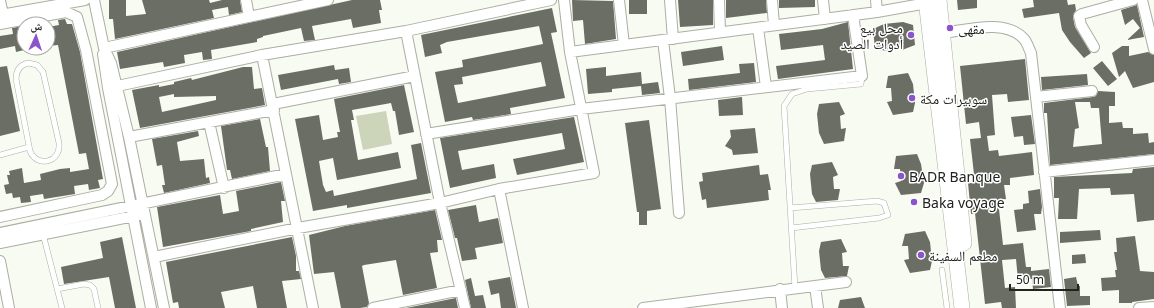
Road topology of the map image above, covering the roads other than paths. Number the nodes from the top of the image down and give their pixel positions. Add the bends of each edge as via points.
1 (85, 0) edge
2 (94, 0) edge
3 (246, 0) edge
4 (328, 0) edge
5 (551, 0) edge
6 (564, 0) edge
7 (619, 0) edge
8 (670, 0) edge
9 (718, 0) edge
10 (772, 0) edge
11 (823, 0) edge
12 (876, 0) edge
13 (1133, 0) edge
14 (1142, 0) edge
15 (540, 1) edge
16 (931, 1) edge
17 (0, 2) edge
18 (877, 12) junction
19 (853, 15) junction
20 (1, 18) edge
21 (249, 18) junction
22 (825, 19) junction
23 (774, 26) junction
24 (758, 28) junction
25 (406, 31) junction
26 (720, 32) junction
27 (943, 33) junction
28 (668, 39) junction
29 (624, 45) junction
30 (104, 48) junction
31 (1094, 48) dead end
32 (1154, 49) edge
33 (570, 52) junction
34 (262, 55) junction
35 (415, 76) junction
36 (862, 76) junction
37 (112, 87) junction
38 (766, 87) junction
39 (1092, 91) dead end
40 (1036, 97) junction
41 (670, 98) junction
42 (273, 107) junction
43 (581, 109) junction
44 (209, 122) junction
45 (426, 134) junction
46 (129, 137) junction
47 (29, 147) junction
48 (0, 155) edge
49 (1154, 160) edge
50 (1044, 172) junction
51 (286, 174) junction
52 (224, 188) junction
53 (498, 189) junction
54 (440, 203) junction
55 (131, 205) junction
56 (790, 208) junction
57 (145, 209) junction
58 (680, 213) dead end
59 (133, 216) junction
60 (0, 217) edge
61 (298, 228) junction
62 (791, 228) junction
63 (0, 233) edge
64 (43, 234) junction
65 (0, 243) edge
66 (154, 257) junction
67 (0, 261) edge
68 (942, 270) dead end
69 (846, 282) dead end
70 (815, 286) junction
71 (795, 288) junction
72 (57, 289) junction
73 (780, 289) junction
74 (461, 290) junction
75 (692, 304) edge
76 (1154, 306) edge
77 (9, 308) edge
78 (62, 308) edge
79 (98, 308) edge
80 (151, 308) edge
81 (164, 308) edge
82 (313, 308) edge
83 (373, 308) edge
84 (465, 308) edge
85 (523, 308) edge
86 (643, 308) edge
87 (782, 308) edge
88 (818, 308) edge
89 (947, 308) edge
90 (962, 308) edge
91 (971, 308) edge
92 (1060, 308) edge
93 (1139, 308) edge

1 - 20 street
2 - 30 street
3 - 21 street
4 - 21 street
5 - 15 street
6 - 33 street
7 - 29 street
8 - 28 street
9 - 26 street
10 - 23 street
11 - 22 street
12 - 18 street
13 - 31 street via 1079,16 1081,25
14 - 32 street
15 - 25 street
16 - 18 street
16 - 27 main road
16 - 90 main road
17 - 20 street
18 - 19 street
19 - 22 street
19 - 36 street
20 - 60 street via 66,12 77,17 86,50 112,184 102,195
21 - 30 street
22 - 23 street
23 - 24 street
24 - 26 street
24 - 38 street
25 - 34 street
25 - 35 street
26 - 28 street
27 - 40 street via 993,27 1011,30 1024,39 1031,53
27 - 91 main road
28 - 29 street
28 - 41 street
29 - 33 street
30 - 37 street via 109,58
33 - 43 street
34 - 37 street
34 - 42 street
35 - 42 street
35 - 45 street
36 - 38 street
36 - 56 lane via 861,84 807,89 792,94 784,106
37 - 46 street
37 - 55 street
38 - 41 street
39 - 40 street
40 - 50 street
41 - 43 street
41 - 58 street
42 - 44 street
42 - 51 street
43 - 45 street
43 - 53 street via 594,173
44 - 46 street
44 - 52 street
45 - 54 street
46 - 57 street
47 - 47 lane via 35,158 43,162 52,160 59,148 43,72 37,65 28,62 17,70 16,78
47 - 48 lane
49 - 50 street
50 - 92 street
51 - 52 street
51 - 61 street
52 - 57 street
53 - 54 street
53 - 85 street
54 - 61 street
54 - 74 street
55 - 57 street
55 - 59 street
55 - 63 street
56 - 62 lane
56 - 62 lane via 877,201 884,202 888,215
57 - 59 street
57 - 66 street
59 - 64 street
59 - 80 street
61 - 66 street
61 - 82 street
62 - 71 lane
64 - 65 street
64 - 72 lane
66 - 81 street
67 - 77 street
68 - 89 lane
69 - 70 street
70 - 71 street
70 - 88 street
71 - 73 street
72 - 78 lane
72 - 79 lane via 90,285 94,289
73 - 75 street
73 - 87 street
74 - 83 street
74 - 84 street
75 - 86 street
76 - 93 street

